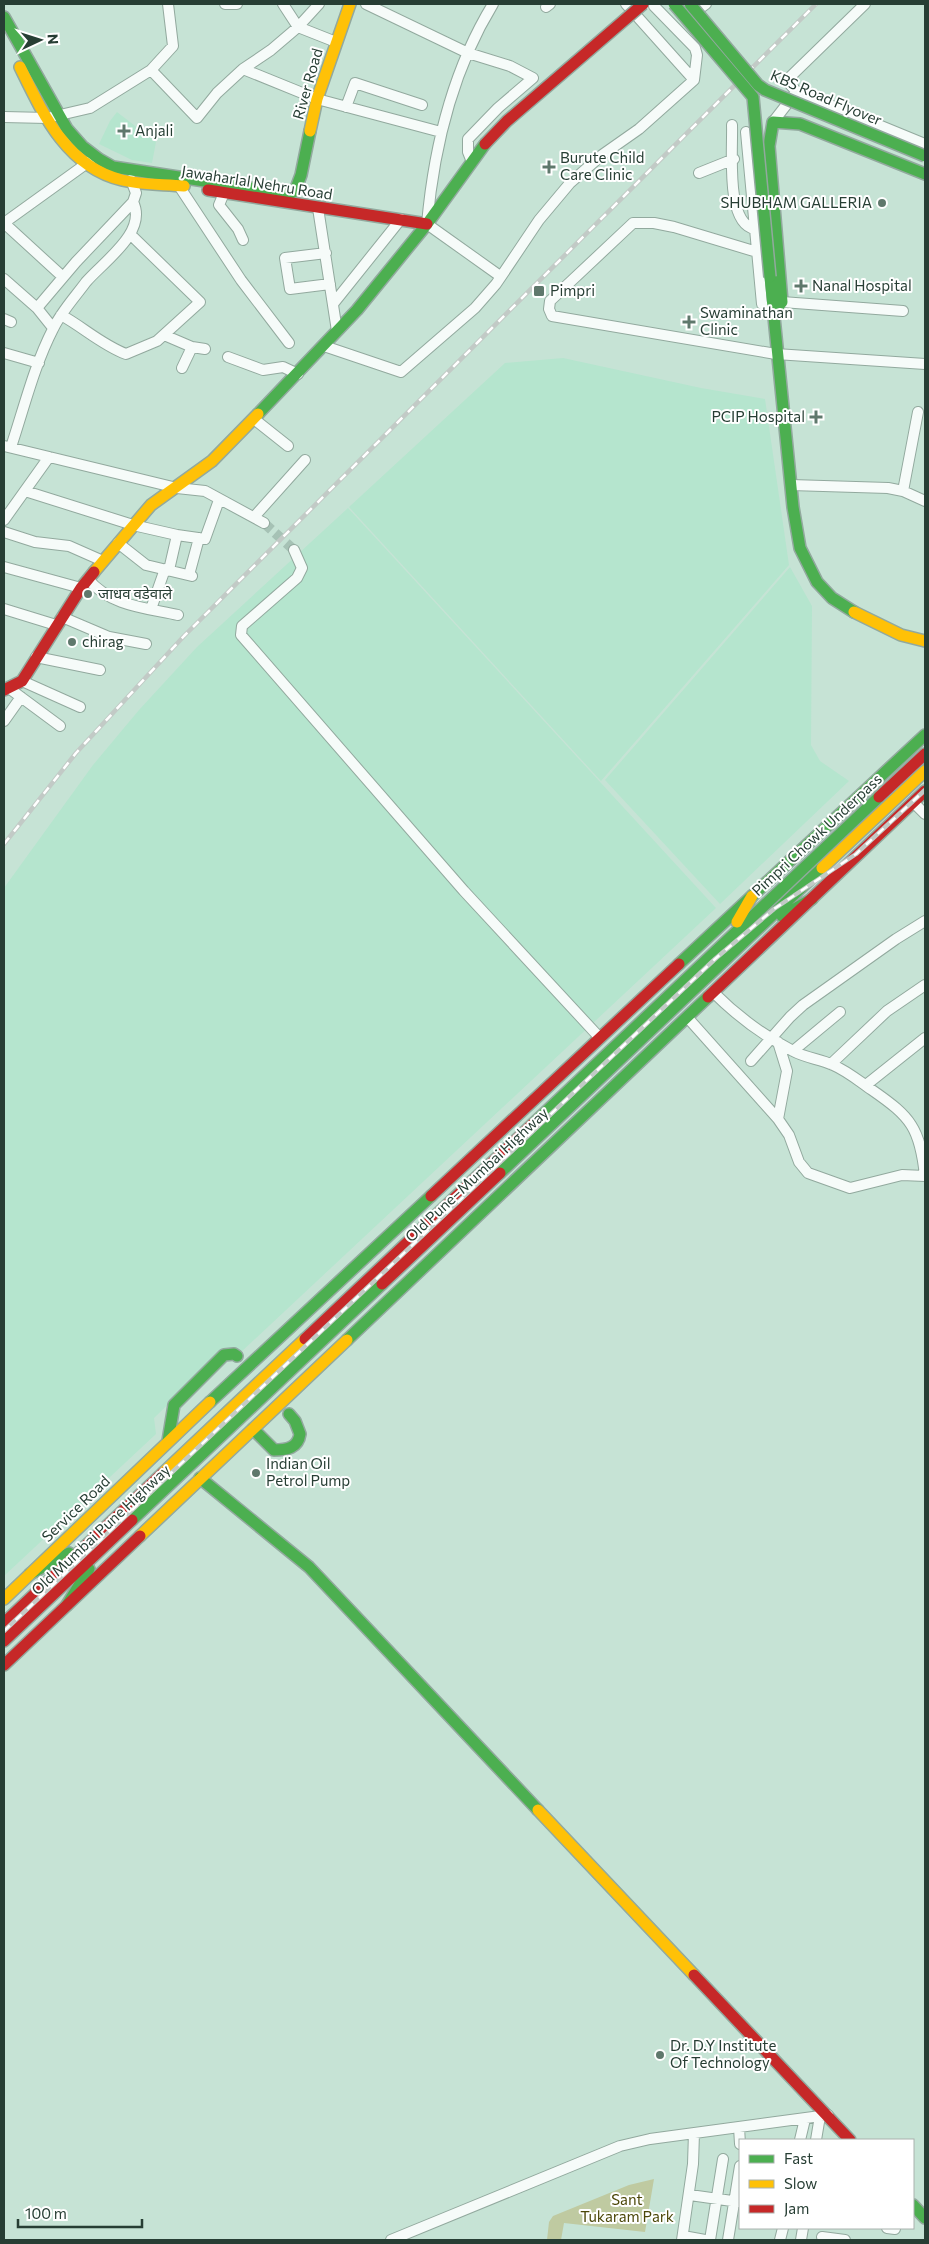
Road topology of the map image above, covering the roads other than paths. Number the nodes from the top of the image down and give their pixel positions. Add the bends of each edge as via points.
1 (168, 4) edge
2 (225, 4) edge
3 (237, 4) edge
4 (283, 4) edge
5 (319, 4) edge
6 (350, 4) edge
7 (366, 4) edge
8 (493, 4) edge
9 (626, 4) edge
10 (674, 4) edge
11 (690, 4) edge
12 (706, 4) edge
13 (865, 4) edge
14 (649, 5) edge
15 (4, 17) edge
16 (298, 27) junction
17 (676, 27) junction
18 (4, 35) edge
19 (336, 42) junction
20 (468, 53) junction
21 (242, 69) junction
22 (151, 70) junction
23 (694, 80) junction
24 (796, 92) junction
25 (317, 99) junction
26 (422, 105) dead end
27 (346, 107) junction
28 (59, 116) junction
29 (4, 117) edge
30 (47, 118) junction
31 (773, 122) junction
32 (732, 125) dead end
33 (441, 132) junction
34 (746, 132) dead end
35 (925, 144) edge
36 (925, 156) edge
37 (734, 159) junction
38 (90, 161) junction
39 (472, 162) junction
40 (699, 173) dead end
41 (925, 174) edge
42 (131, 180) junction
43 (179, 186) junction
44 (224, 193) junction
45 (132, 202) junction
46 (318, 208) junction
47 (401, 219) junction
48 (4, 223) edge
49 (427, 224) junction
50 (755, 229) junction
51 (131, 235) junction
52 (242, 240) dead end
53 (757, 252) junction
54 (326, 253) junction
55 (500, 276) junction
56 (63, 277) junction
57 (4, 279) edge
58 (330, 284) junction
59 (782, 302) junction
60 (333, 304) junction
61 (37, 308) junction
62 (904, 311) dead end
63 (773, 312) junction
64 (61, 315) junction
65 (53, 328) junction
66 (338, 331) junction
67 (164, 335) junction
68 (289, 343) dead end
69 (324, 346) junction
70 (192, 347) junction
71 (205, 349) dead end
72 (4, 353) edge
73 (776, 354) junction
74 (228, 357) dead end
75 (39, 363) junction
76 (925, 364) edge
77 (182, 368) dead end
78 (298, 374) junction
79 (918, 412) dead end
80 (254, 419) junction
81 (288, 446) dead end
82 (7, 447) edge
83 (49, 457) junction
84 (305, 460) dead end
85 (791, 485) junction
86 (177, 488) junction
87 (25, 491) junction
88 (903, 491) junction
89 (218, 500) junction
90 (925, 501) edge
91 (254, 517) junction
92 (4, 520) edge
93 (264, 522) tunnel mouth
94 (133, 525) junction
95 (4, 532) edge
96 (177, 535) junction
97 (199, 538) junction
98 (118, 543) junction
99 (294, 550) tunnel mouth
100 (103, 561) junction
101 (4, 567) edge
102 (167, 570) junction
103 (85, 583) junction
104 (4, 609) edge
105 (151, 609) junction
106 (178, 615) dead end
107 (59, 621) junction
108 (925, 641) edge
109 (146, 644) dead end
110 (36, 657) junction
111 (100, 670) dead end
112 (22, 681) junction
113 (7, 690) edge
114 (21, 697) junction
115 (80, 707) dead end
116 (4, 721) edge
117 (60, 726) dead end
118 (925, 735) edge
119 (925, 754) edge
120 (925, 772) edge
121 (925, 791) edge
122 (913, 802) junction
123 (925, 814) edge
124 (752, 896) junction
125 (812, 898) junction
126 (925, 921) edge
127 (756, 932) junction
128 (728, 938) junction
129 (925, 985) edge
130 (713, 992) junction
131 (840, 1012) dead end
132 (687, 1017) junction
133 (600, 1038) junction
134 (925, 1038) edge
135 (775, 1041) junction
136 (793, 1051) junction
137 (751, 1061) dead end
138 (832, 1064) junction
139 (866, 1085) junction
140 (778, 1119) junction
141 (925, 1176) edge
142 (237, 1356) dead end
143 (290, 1414) dead end
144 (210, 1429) joint
145 (253, 1429) junction
146 (218, 1440) joint
147 (168, 1441) junction
148 (200, 1478) junction
149 (89, 1543) junction
150 (99, 1551) junction
151 (30, 1574) junction
152 (4, 1599) edge
153 (67, 1605) junction
154 (4, 1623) edge
155 (4, 1641) edge
156 (4, 1665) edge
157 (824, 2116) junction
158 (805, 2119) junction
159 (739, 2127) junction
160 (694, 2133) junction
161 (844, 2138) edge
162 (740, 2139) edge
163 (800, 2139) edge
164 (816, 2139) edge
165 (723, 2159) dead end
166 (739, 2178) edge
167 (690, 2195) junction
168 (717, 2198) junction
169 (737, 2202) edge
170 (914, 2206) edge
171 (925, 2218) edge
172 (822, 2235) edge
173 (682, 2238) edge
174 (396, 2240) edge
175 (705, 2240) edge
176 (710, 2240) edge
177 (728, 2240) edge
178 (845, 2240) edge

1 - 22 street via 173,46
2 - 3 street
4 - 16 street
5 - 16 street
6 - 19 main road, River Road
7 - 20 street
8 - 20 street
9 - 23 street
10 - 63 main road, bridge via 754,96
11 - 36 main road, KBS Road Flyover, bridge via 765,90
12 - 17 street
13 - 24 street via 790,77 788,82
14 - 17 street
14 - 39 main road, bridge via 507,121
15 - 28 main road
16 - 19 street
16 - 21 street
17 - 23 street via 695,48
18 - 30 main road
19 - 25 main road, River Road
20 - 33 street
20 - 39 street via 510,66 533,78 468,138
21 - 22 street via 197,118
21 - 25 street
22 - 28 street via 90,108
23 - 55 street via 640,129 575,178 539,220
24 - 31 street
24 - 35 street
25 - 27 street
25 - 38 main road, River Road via 295,191 283,194
26 - 27 street via 355,82
27 - 33 street
28 - 30 street
28 - 38 main road
29 - 30 street
30 - 38 main road via 56,136
31 - 41 main road via 800,124
31 - 59 main road via 770,146
32 - 37 street
33 - 49 street
34 - 50 street
37 - 40 street
37 - 50 street via 737,213 742,223
38 - 42 main road, Jawaharlal Nehru Road via 115,178
38 - 48 street
39 - 49 main road
42 - 43 main road, Jawaharlal Nehru Road
42 - 45 street via 136,193
43 - 44 main road, Jawaharlal Nehru Road
43 - 68 street via 241,280
44 - 46 main road, Jawaharlal Nehru Road
44 - 52 street via 219,205 238,229
45 - 51 street via 136,208
45 - 56 street
46 - 47 main road, Jawaharlal Nehru Road
46 - 54 street
47 - 49 main road, Jawaharlal Nehru Road
47 - 60 street
48 - 56 street
49 - 55 street
49 - 66 main road
50 - 53 street
51 - 64 street via 88,280
51 - 67 street via 200,302
53 - 63 street via 762,304
53 - 73 street via 674,227 633,223 550,301 548,309 552,316
54 - 58 street
54 - 58 street via 285,258 290,289
55 - 69 street via 475,308 402,372
56 - 61 street
57 - 61 street
58 - 60 street
59 - 62 street
59 - 63 main road
60 - 66 street
61 - 65 street
63 - 73 main road
64 - 65 street
64 - 67 street via 109,348 126,354
65 - 75 street
66 - 69 main road
67 - 70 street
69 - 78 main road
70 - 71 street
70 - 77 street
72 - 75 street
73 - 76 street
73 - 85 main road
74 - 78 street via 264,370 283,367
75 - 82 street
78 - 80 main road
79 - 88 street
80 - 81 street
80 - 86 main road via 212,461
82 - 83 street
83 - 86 street
83 - 87 street
84 - 91 street
85 - 88 street
85 - 108 main road via 804,559 819,585 851,612 909,638
86 - 89 street via 205,491
86 - 94 main road via 151,506
87 - 92 street
87 - 94 street
88 - 90 street
89 - 91 street
89 - 97 street via 205,539
91 - 93 street
94 - 96 street
94 - 98 main road
95 - 100 street via 34,542 69,546
96 - 97 street
96 - 102 street
97 - 102 street via 191,576
98 - 100 main road
98 - 102 street via 146,564
99 - 133 street via 302,568 297,578 242,626 241,635 464,891
100 - 103 main road
101 - 103 street
102 - 105 street
103 - 105 street via 126,604
103 - 107 main road
104 - 107 street
105 - 106 street
107 - 109 street via 108,637
107 - 110 main road
110 - 111 street
110 - 112 main road
112 - 113 main road
112 - 115 street
113 - 114 street
114 - 116 street
114 - 117 street
118 - 124 main road, Service Road
119 - 128 main road, Pimpri Chowk Underpass
120 - 127 main road, Pimpri Chowk Underpass
121 - 122 main road
122 - 123 street
122 - 125 main road
124 - 128 main road
124 - 133 main road, Service Road
125 - 127 main road
125 - 130 main road
126 - 135 street via 803,1005 790,1017
127 - 146 main road, Old Pune–Mumbai Highway
128 - 144 main road, Old Pune–Mumbai Highway
129 - 138 street via 887,1011
130 - 132 main road
130 - 135 street via 730,1009
131 - 136 street
132 - 140 street
132 - 145 main road
133 - 147 main road, Service Road
134 - 139 street
135 - 136 street
135 - 137 street
135 - 140 street via 787,1071
136 - 138 street
138 - 139 street
139 - 141 street via 897,1107 912,1124 922,1149
140 - 141 street via 789,1135 799,1162 808,1173 850,1188 902,1175
142 - 147 main road via 224,1355 174,1405
143 - 145 main road via 300,1427 300,1435 299,1441 289,1449 274,1450
144 - 149 main road, Old Mumbai Pune Highway
145 - 148 main road
146 - 150 main road, Old Mumbai Pune Highway
147 - 151 main road, Service Road
148 - 153 main road
148 - 157 main road via 308,1567
149 - 151 main road
149 - 154 main road, Old Mumbai Pune Highway
150 - 153 main road
150 - 155 main road, Old Mumbai Pune Highway
151 - 152 main road, Service Road
153 - 156 main road
157 - 158 street
157 - 161 main road
157 - 164 street
158 - 159 street
158 - 163 street
159 - 160 street
159 - 162 street
160 - 167 street
160 - 174 street via 620,2146
165 - 168 street
166 - 169 street
167 - 168 street
167 - 173 street
168 - 169 street
168 - 176 street
169 - 177 street
170 - 171 main road
172 - 178 street
173 - 175 street

